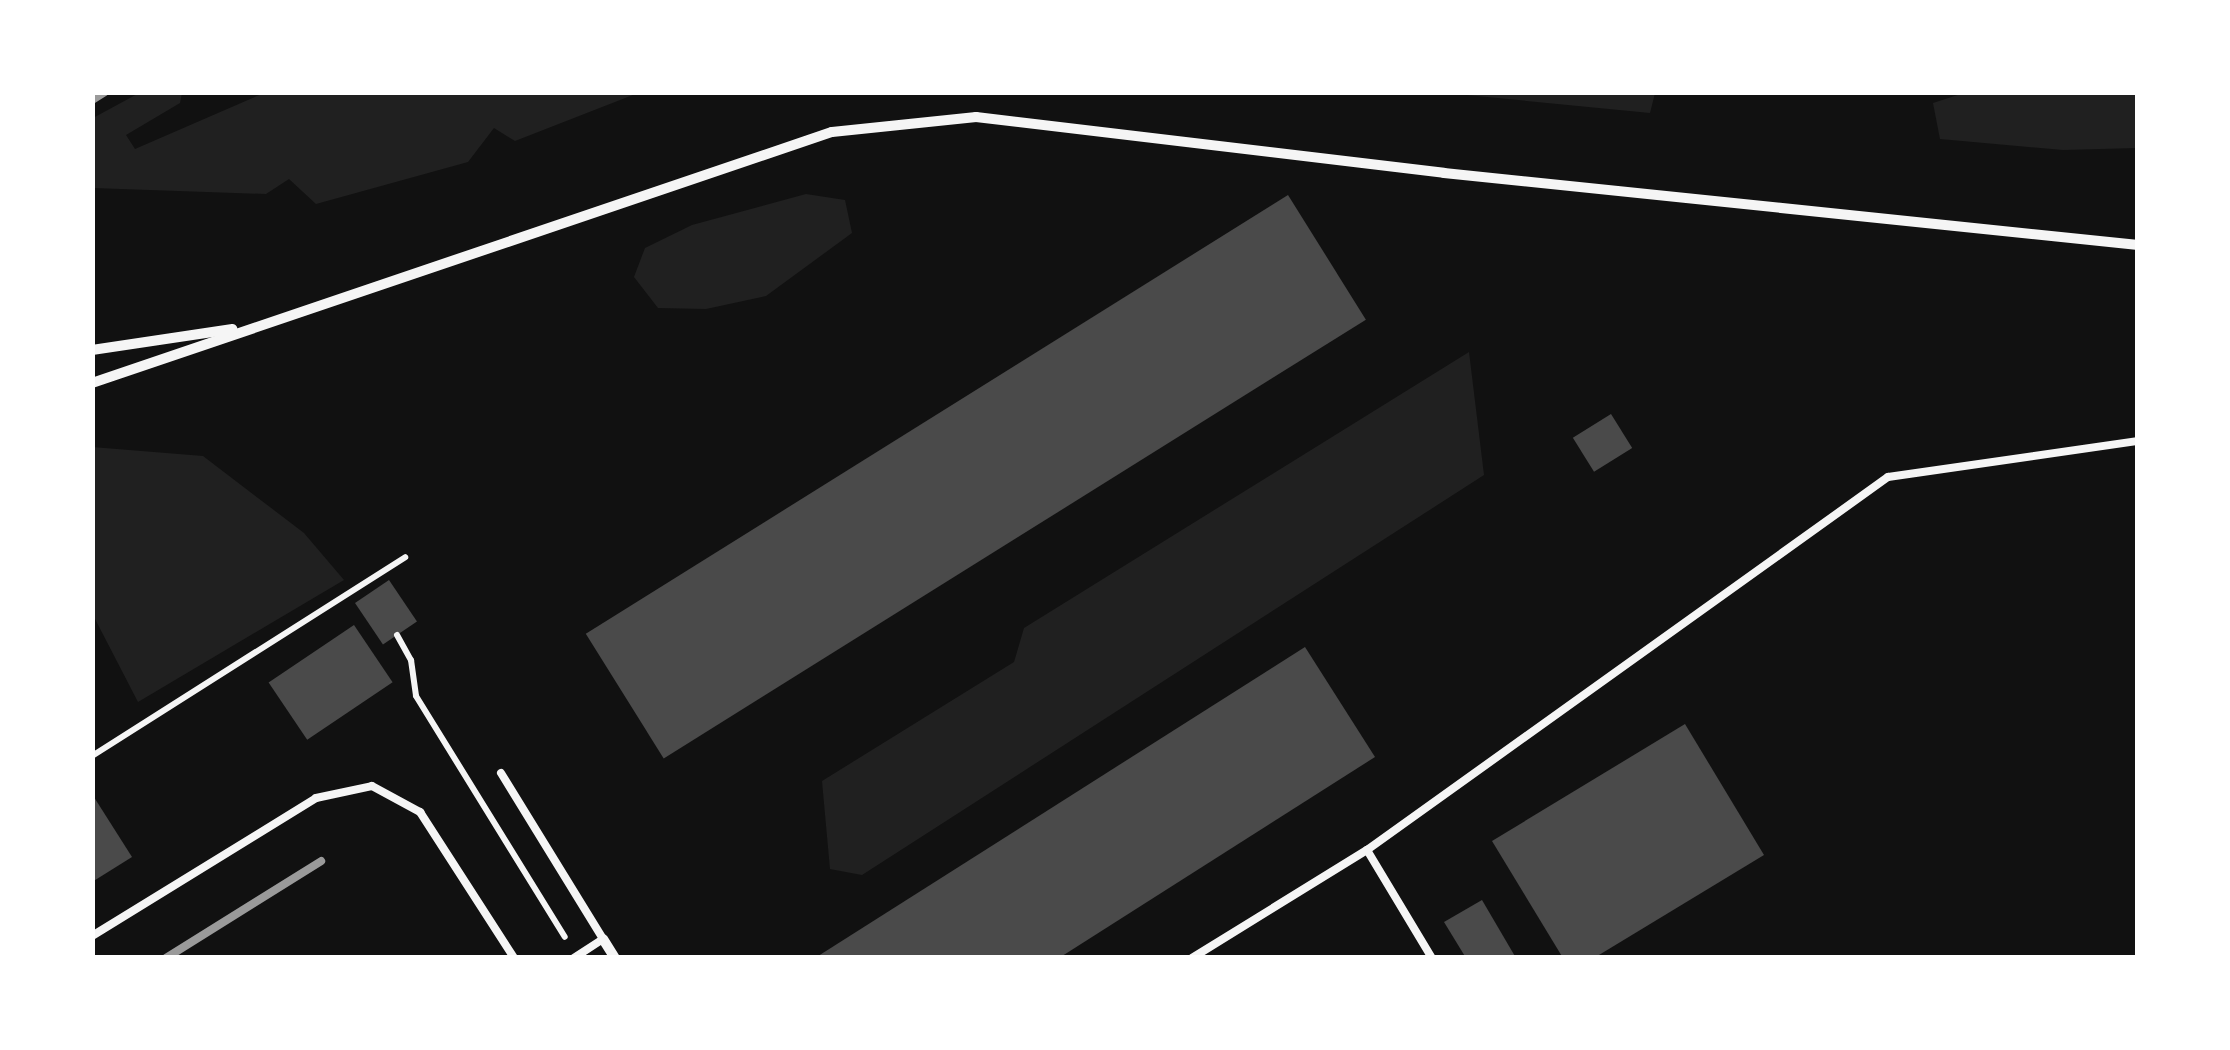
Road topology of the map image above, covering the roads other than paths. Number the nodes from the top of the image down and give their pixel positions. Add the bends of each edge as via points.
1 (2138, 245) edge
2 (257, 325) junction
3 (92, 350) edge
4 (92, 383) edge
5 (2138, 441) edge
6 (500, 773) dead end
7 (1366, 850) junction
8 (92, 936) edge
9 (604, 939) junction
10 (575, 957) edge
11 (514, 958) edge
12 (615, 958) edge
13 (1192, 958) edge
14 (1432, 958) edge

1 - 2 street via 1444,174 976,117 832,132
2 - 3 street
2 - 4 street
5 - 7 lane via 1888,477
6 - 9 lane
7 - 13 lane
7 - 14 lane
8 - 11 lane via 316,798 372,786 420,812
9 - 10 lane
9 - 12 street

